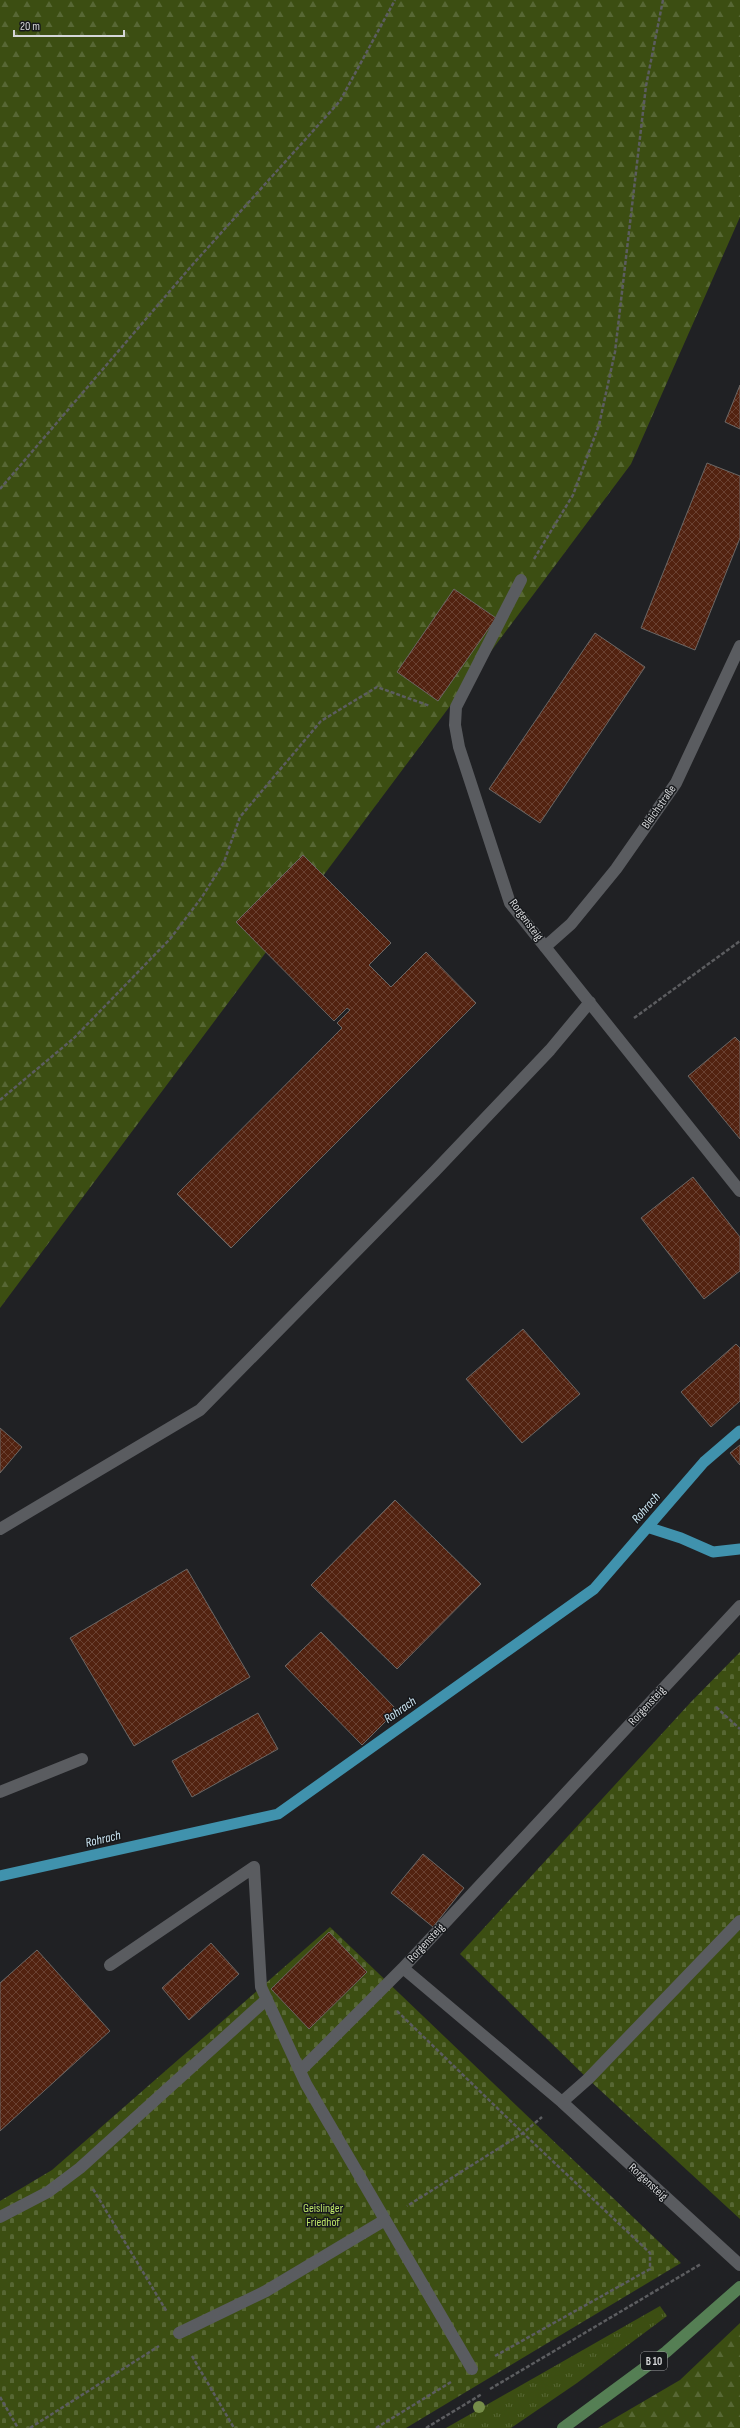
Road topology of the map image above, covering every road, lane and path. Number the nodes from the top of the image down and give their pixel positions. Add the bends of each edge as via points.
1 (395, 0) edge
2 (663, 0) edge
3 (0, 489) edge
4 (521, 580) joint
5 (740, 646) edge
6 (456, 716) junction
7 (740, 941) edge
8 (545, 947) junction
9 (590, 1002) junction
10 (614, 1032) junction
11 (0, 1100) edge
12 (740, 1191) edge
13 (0, 1529) edge
14 (740, 1606) edge
15 (716, 1707) dead end
16 (740, 1729) edge
17 (82, 1759) dead end
18 (0, 1792) edge
19 (740, 1921) edge
20 (110, 1965) dead end
21 (403, 1968) junction
22 (378, 1992) junction
23 (266, 1999) junction
24 (300, 2072) junction
25 (562, 2102) junction
26 (523, 2133) junction
27 (80, 2168) junction
28 (0, 2218) edge
29 (385, 2220) junction
30 (723, 2251) junction
31 (740, 2265) edge
32 (740, 2287) edge
33 (179, 2333) junction
34 (472, 2369) junction
35 (0, 2397) edge
36 (18, 2428) edge
37 (30, 2428) edge
38 (234, 2428) edge
39 (376, 2428) edge
40 (426, 2428) edge
41 (563, 2428) edge

1 - 3 path via 340,101 194,263
2 - 4 path via 646,86 615,352 599,425 573,495
4 - 6 street, Rorgensteig via 456,707
5 - 8 street, Bleichstraße via 676,783 616,868 571,924
6 - 8 street, Rorgensteig via 459,747 510,903
6 - 11 path via 377,687 321,721 240,817 224,862 202,897 170,939 74,1038
7 - 10 path
8 - 9 street, Rorgensteig
9 - 10 street, Rorgensteig
9 - 13 street via 550,1050 200,1410
10 - 12 street, Rorgensteig
14 - 21 street, Rorgensteig
15 - 16 path
17 - 18 street
19 - 25 street via 588,2079
20 - 23 street via 254,1867 261,1987
21 - 22 street
21 - 25 street, Rorgensteig
22 - 24 street
22 - 26 path
23 - 24 street
23 - 27 street
24 - 29 street
25 - 26 path
25 - 30 street, Rorgensteig
26 - 29 path
26 - 34 path via 650,2253 650,2269
27 - 28 street via 48,2192
27 - 33 path
29 - 33 street via 266,2291
29 - 34 street
30 - 31 street, Rorgensteig
30 - 40 path
32 - 41 main road, B 10 via 666,2352
33 - 37 path
33 - 38 path
34 - 39 path
35 - 36 path

